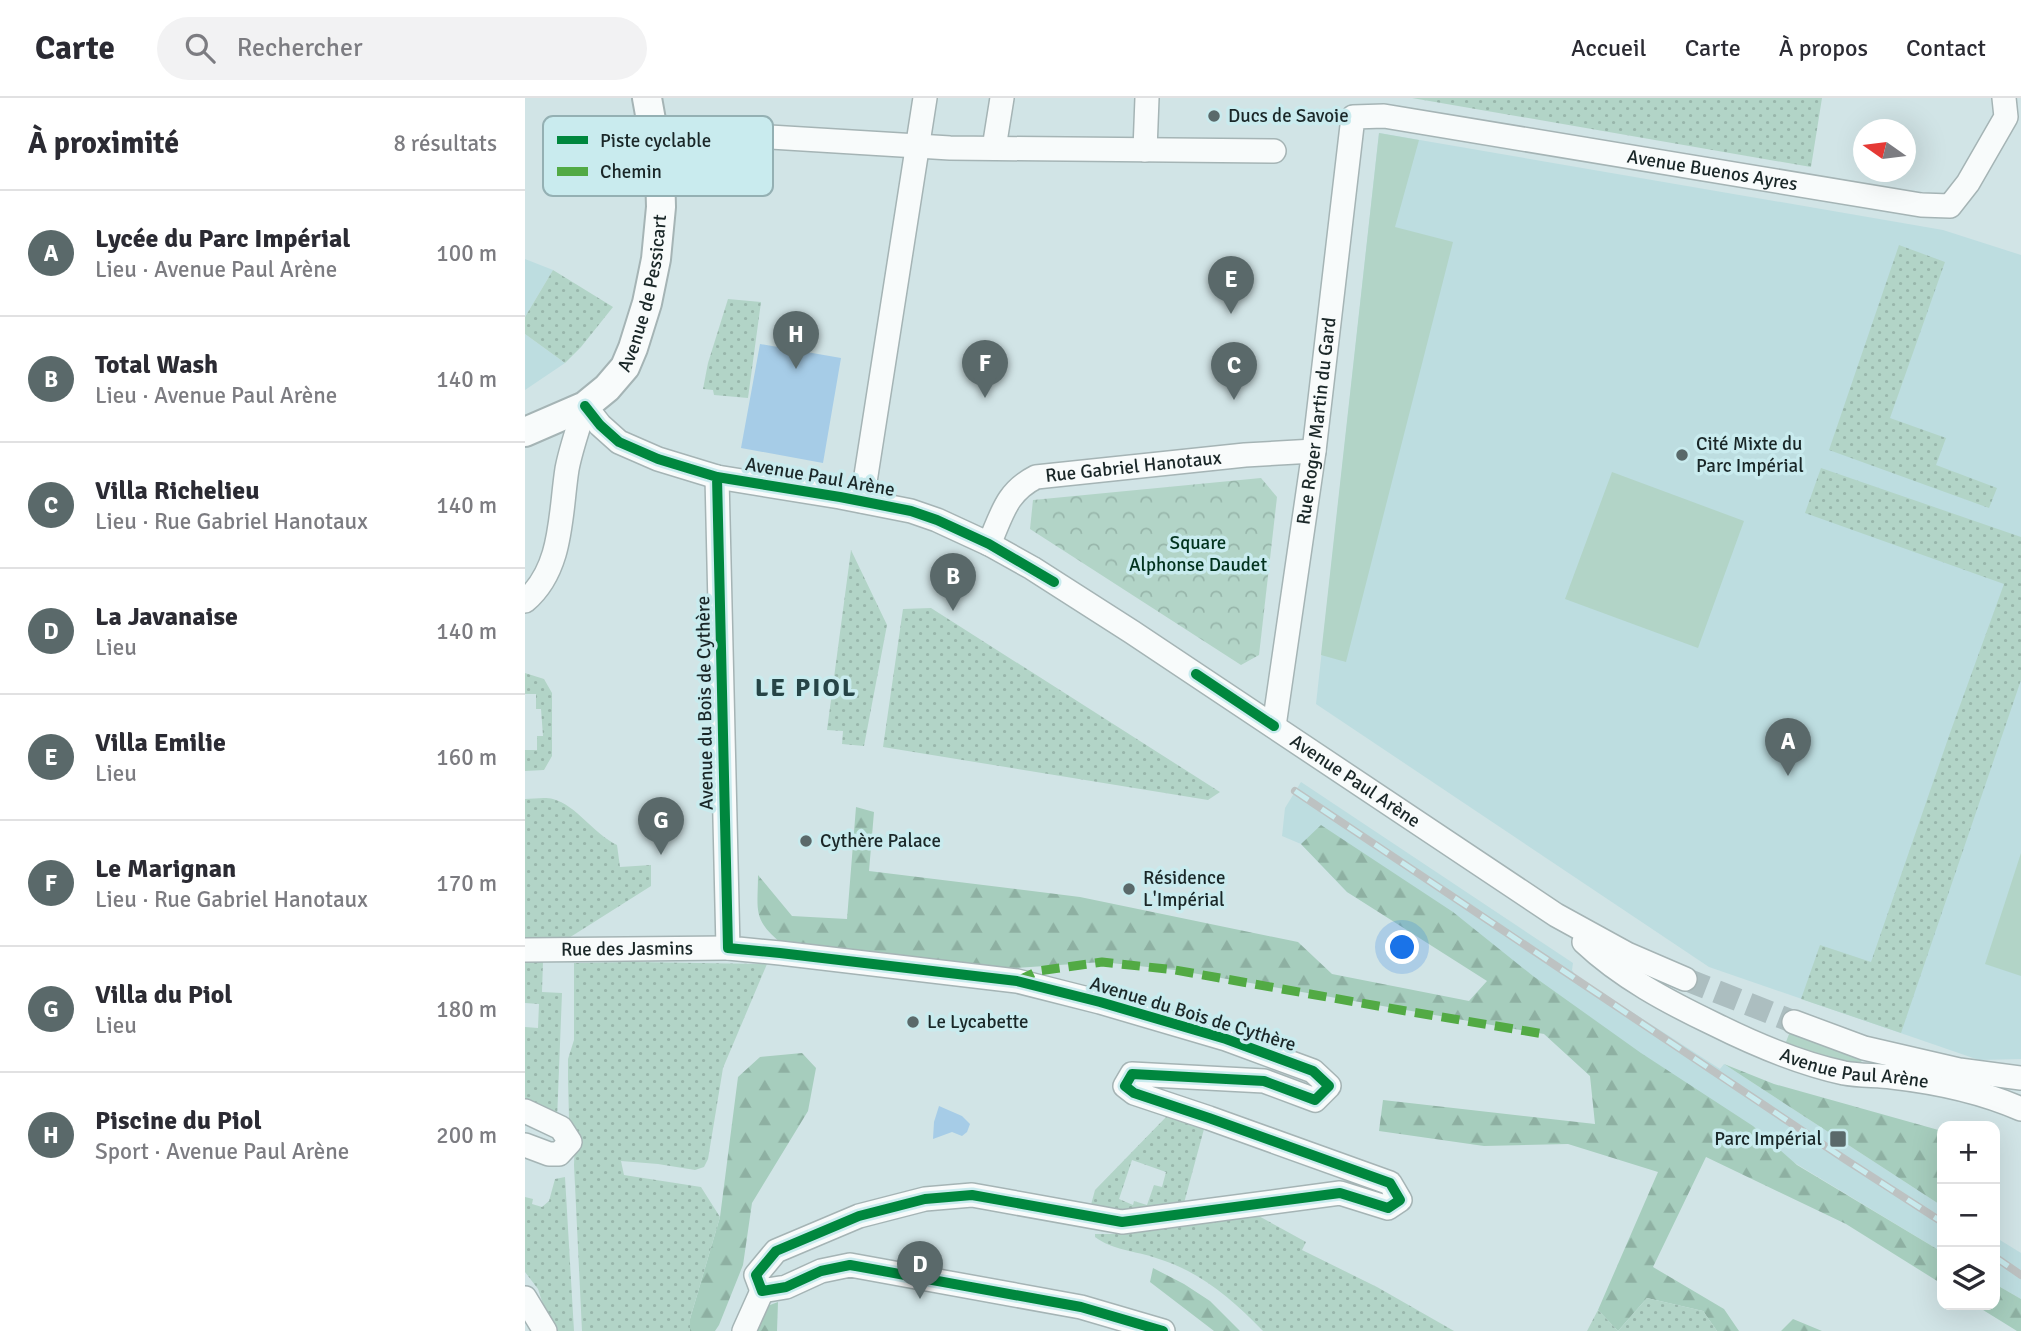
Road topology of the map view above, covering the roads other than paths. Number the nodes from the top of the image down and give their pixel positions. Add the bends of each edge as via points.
1 (647, 98) edge
2 (925, 98) edge
3 (1002, 98) edge
4 (1147, 98) edge
5 (2004, 98) edge
6 (650, 116) edge
7 (1353, 117) joint
8 (773, 137) edge
9 (918, 146) junction
10 (994, 148) junction
11 (1145, 150) junction
12 (1274, 151) dead end
13 (661, 196) edge
14 (585, 406) junction
15 (525, 432) edge
16 (1314, 451) junction
17 (717, 477) junction
18 (862, 501) junction
19 (989, 544) junction
20 (525, 601) edge
21 (1274, 726) junction
22 (1556, 915) junction
23 (729, 948) junction
24 (525, 950) edge
25 (1685, 979) tunnel mouth
26 (1794, 1022) tunnel mouth
27 (2021, 1078) edge
28 (2021, 1109) edge
29 (525, 1111) edge
30 (525, 1145) edge
31 (762, 1291) junction
32 (525, 1298) edge
33 (545, 1331) edge
34 (744, 1331) edge
35 (1163, 1331) edge

1 - 6 street, Avenue de Pessicart
2 - 9 street
3 - 10 street
4 - 11 street
5 - 7 street, Avenue Buenos Ayres via 2006,117 1950,206 1921,205 1384,116
7 - 16 street, Rue Roger Martin du Gard
8 - 9 street
9 - 10 street
9 - 18 street
10 - 11 street
11 - 12 street
13 - 14 street, Avenue de Pessicart via 656,259 633,348 625,367
14 - 15 street, Avenue de Pessicart
14 - 17 street, Avenue Paul Arène via 619,442
14 - 20 street via 568,466 559,540 544,580
16 - 19 street, Rue Gabriel Hanotaux via 1036,477 1010,495
16 - 21 street, Rue Roger Martin du Gard
17 - 18 street, Avenue Paul Arène
17 - 23 street, Avenue du Bois de Cythère
18 - 19 street, Avenue Paul Arène via 911,511
19 - 21 street, Avenue Paul Arène
21 - 22 street, Avenue Paul Arène
22 - 25 street, Avenue Paul Arène
22 - 28 street, Avenue Paul Arène via 1592,949 1647,989 1770,1050 1846,1073 1944,1085
23 - 24 street, Rue des Jasmins
23 - 31 street, Avenue du Bois de Cythère via 1017,981 1226,1038 1313,1071 1329,1086 1315,1100 1264,1081 1132,1074 1125,1086 1390,1183 1400,1200 1388,1208 1340,1193 1122,1222 972,1195 925,1199 859,1216 776,1251 756,1275
26 - 27 street, Avenue Paul Arène via 1864,1048 1948,1068
29 - 30 street via 561,1128 570,1142 559,1154
31 - 34 street
31 - 35 street via 850,1265 1081,1307
32 - 33 street

